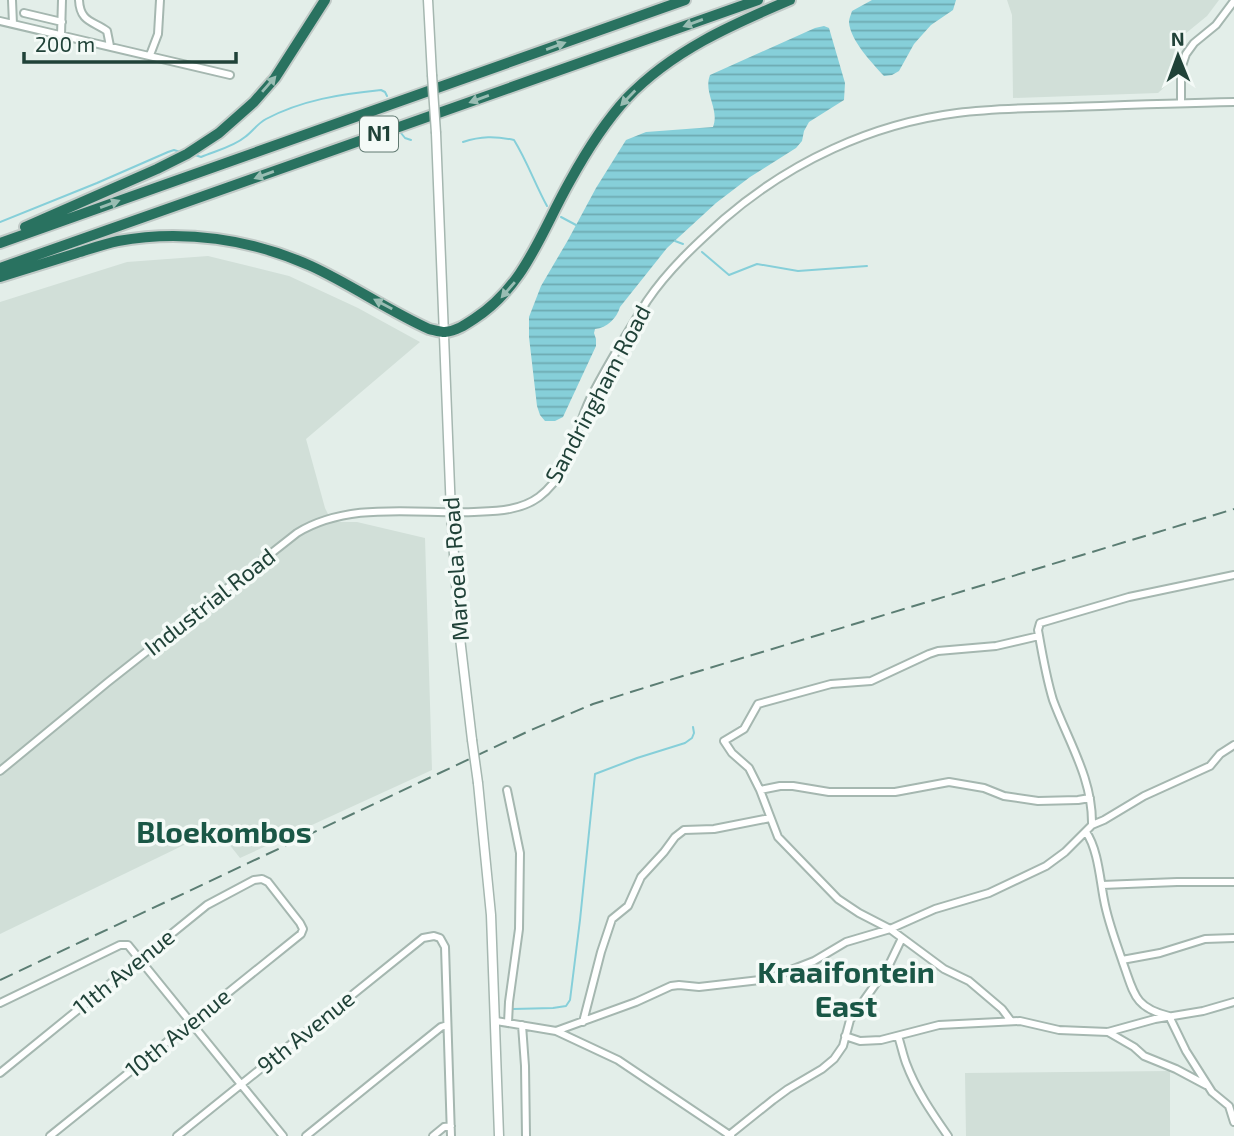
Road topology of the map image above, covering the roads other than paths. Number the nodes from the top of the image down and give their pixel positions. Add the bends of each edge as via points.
1 (12, 0) edge
2 (62, 0) edge
3 (79, 0) edge
4 (160, 0) edge
5 (325, 0) edge
6 (428, 0) edge
7 (685, 0) edge
8 (758, 0) edge
9 (790, 0) edge
10 (1234, 1) edge
11 (24, 13) dead end
12 (0, 21) edge
13 (62, 22) junction
14 (13, 24) junction
15 (61, 35) junction
16 (110, 46) junction
17 (150, 55) junction
18 (230, 75) dead end
19 (1234, 102) edge
20 (1181, 103) junction
21 (0, 241) edge
22 (0, 268) edge
23 (0, 277) edge
24 (444, 332) junction
25 (451, 513) junction
26 (1234, 575) edge
27 (1039, 636) junction
28 (1234, 745) edge
29 (0, 771) edge
30 (508, 790) dead end
31 (760, 790) junction
32 (1090, 797) junction
33 (770, 818) junction
34 (1093, 825) junction
35 (1086, 832) junction
36 (1234, 882) edge
37 (1102, 885) junction
38 (303, 929) joint
39 (890, 929) junction
40 (902, 938) junction
41 (1234, 938) edge
42 (141, 959) junction
43 (1122, 960) junction
44 (1234, 1002) edge
45 (0, 1003) edge
46 (1170, 1016) junction
47 (496, 1021) junction
48 (583, 1021) junction
49 (1011, 1021) junction
50 (191, 1022) junction
51 (508, 1023) junction
52 (447, 1025) junction
53 (522, 1025) junction
54 (556, 1031) junction
55 (1108, 1032) junction
56 (845, 1036) junction
57 (898, 1036) junction
58 (0, 1073) edge
59 (241, 1084) junction
60 (1208, 1086) junction
61 (1233, 1112) edge
62 (1234, 1122) edge
63 (450, 1126) junction
64 (50, 1136) edge
65 (177, 1136) edge
66 (283, 1136) edge
67 (306, 1136) edge
68 (433, 1136) edge
69 (451, 1136) edge
70 (499, 1136) edge
71 (526, 1136) edge
72 (729, 1136) edge
73 (948, 1136) edge

1 - 14 street
2 - 13 street
3 - 16 street via 86,19 107,31
4 - 17 street via 158,34
21 -> 5 highway via 158,169 219,133 275,78
6 - 24 street, Maroela Road, bridge
21 -> 7 highway, N1
8 -> 22 highway, N1
9 -> 24 highway via 690,48 629,97 596,136 514,284 482,314
10 - 20 street via 1186,54
11 - 13 street
12 - 14 street
13 - 15 street
14 - 15 street
15 - 16 street
16 - 17 street
17 - 18 street
19 - 20 street, Sandringham Road
20 - 25 street, Sandringham Road via 980,110 937,116 863,136 796,167 735,210 658,285 608,365 552,485 532,501 510,509
24 -> 23 highway via 420,325 275,252 216,239 189,236 116,241
24 - 25 street, Maroela Road
25 - 29 street, Industrial Road via 343,514 303,529
25 - 47 street, Maroela Road, bridge via 460,638 488,880
26 - 27 street via 1045,620 1038,626
27 - 31 street via 929,654 871,681 831,684 758,704 744,729 724,741 749,768
27 - 32 street via 1054,701
28 - 34 street via 1210,766
30 - 51 street via 520,853 519,929
31 - 32 street via 793,786 829,792 895,792 949,782 1038,802
31 - 33 street
32 - 34 street
33 - 39 street via 783,843 838,899
33 - 48 street via 684,830 675,837 641,877 628,906 612,919
34 - 35 street
35 - 37 street
35 - 39 street via 1046,866 1019,880
36 - 37 street
37 - 43 street
38 - 42 street, 11th Avenue via 268,882 254,880 207,905
38 - 50 street, 10th Avenue
39 - 40 street
39 - 48 street via 846,942 773,977 671,986
40 - 49 street via 969,981
40 - 56 street via 850,1020
41 - 43 street via 1205,939
42 - 45 street via 128,945 120,945
42 - 50 street
42 - 58 street, 11th Avenue
43 - 46 street via 1136,998 1143,1006
44 - 46 street
46 - 55 street
46 - 60 street
47 - 51 street
47 - 70 street, Maroela Road
48 - 54 street
49 - 55 street via 1059,1030
49 - 57 street via 939,1025
50 - 59 street
50 - 64 street, 10th Avenue
51 - 53 street
52 - 59 street, 9th Avenue via 445,947 430,936
52 - 63 street
52 - 67 street
53 - 54 street
53 - 71 street
54 - 72 street via 629,1066
55 - 60 street via 1144,1056
56 - 57 street via 881,1041
56 - 72 street via 828,1064
57 - 73 street via 913,1079
59 - 65 street, 9th Avenue
59 - 66 street
60 - 61 street
61 - 62 street
63 - 68 street
63 - 69 street

